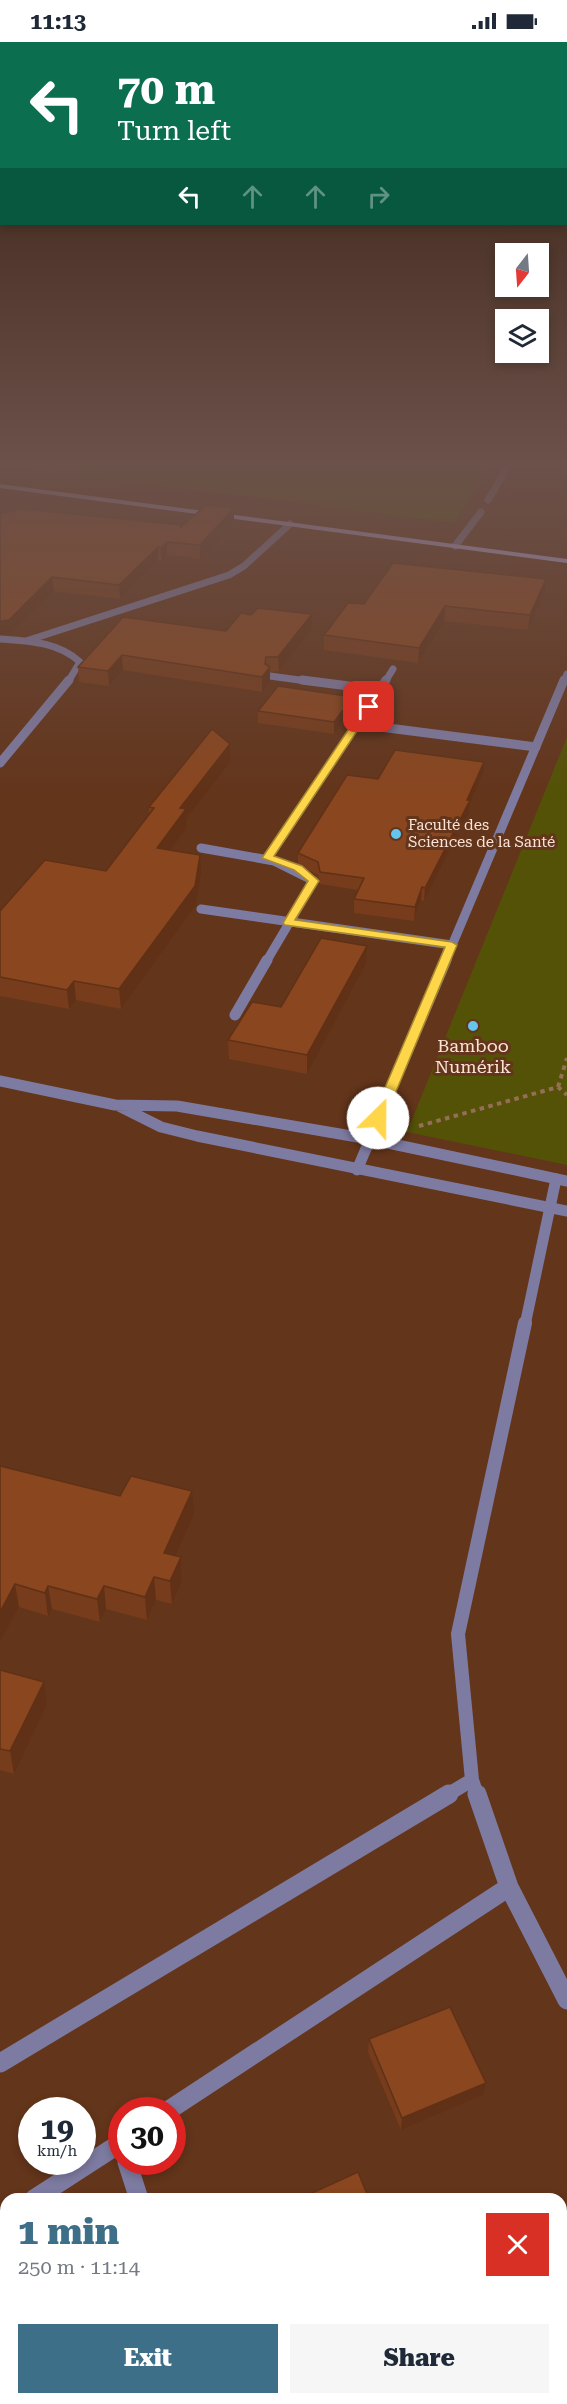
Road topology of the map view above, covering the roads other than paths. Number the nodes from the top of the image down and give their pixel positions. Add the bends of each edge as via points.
1 (228, 575) edge
2 (0, 639) edge
3 (26, 641) junction
4 (393, 669) dead end
5 (567, 674) edge
6 (270, 676) edge
7 (380, 690) junction
8 (357, 724) junction
9 (536, 747) junction
10 (0, 763) edge
11 (201, 849) dead end
12 (267, 858) junction
13 (201, 909) dead end
14 (288, 923) junction
15 (452, 945) junction
16 (235, 1015) dead end
17 (0, 1081) edge
18 (115, 1104) junction
19 (369, 1140) junction
20 (357, 1170) junction
21 (561, 1180) edge
22 (549, 1207) junction
23 (567, 1211) edge
24 (472, 1780) junction
25 (510, 1887) junction
26 (567, 2000) edge
27 (0, 2063) edge
28 (186, 2099) edge
29 (108, 2151) edge
30 (131, 2175) edge
31 (43, 2193) edge
32 (137, 2193) edge

1 - 3 street
2 - 3 street
3 - 10 street via 73,654 80,662 77,671
4 - 7 street
5 - 9 street
6 - 7 street
7 - 8 street
8 - 9 street
8 - 12 street
9 - 15 street
11 - 12 street
12 - 14 street via 298,868 314,881
13 - 14 street
14 - 15 street
14 - 16 street
15 - 19 street
17 - 18 street
18 - 19 street via 177,1106
18 - 20 street via 161,1127
19 - 20 street
19 - 21 street
20 - 22 street
21 - 22 street
22 - 23 street
22 - 24 street via 458,1634
24 - 25 street
24 - 27 street
25 - 26 street
25 - 28 street
29 - 31 street
30 - 32 street

